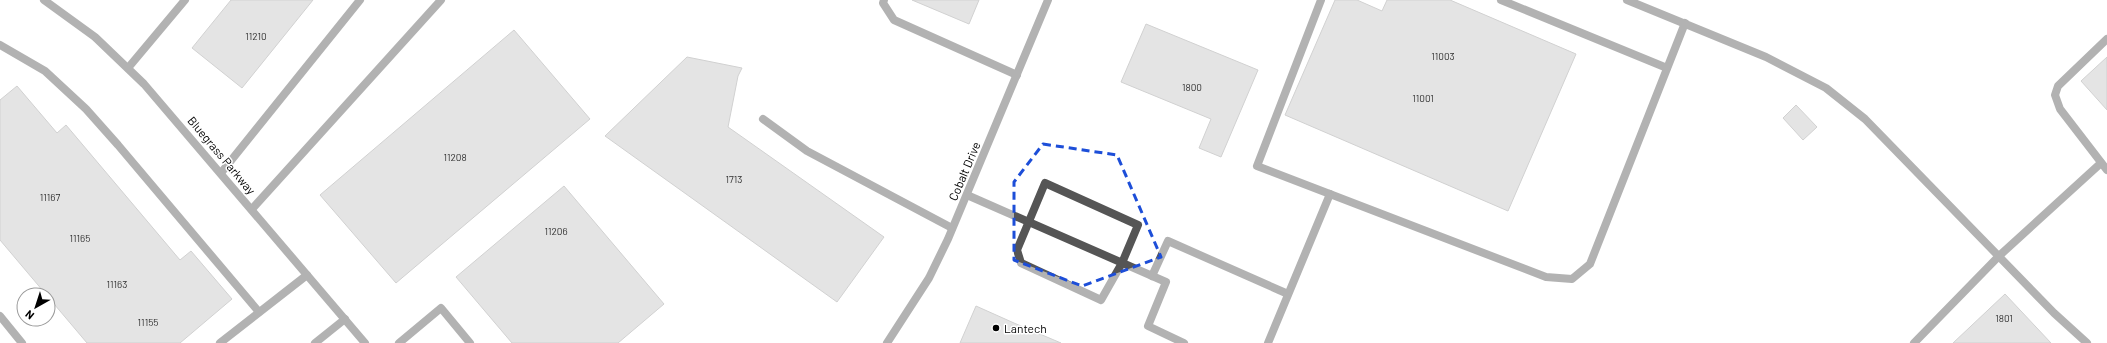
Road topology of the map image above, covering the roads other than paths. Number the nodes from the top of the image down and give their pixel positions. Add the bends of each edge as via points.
1 (44, 0) edge
2 (185, 0) edge
3 (360, 0) edge
4 (441, 0) edge
5 (884, 0) edge
6 (1048, 0) edge
7 (1321, 0) edge
8 (1501, 0) edge
9 (1626, 0) edge
10 (1685, 24) junction
11 (2107, 39) edge
12 (0, 45) edge
13 (128, 68) junction
14 (1667, 68) junction
15 (1017, 75) junction
16 (763, 119) dead end
17 (2101, 163) junction
18 (2107, 170) edge
19 (221, 173) junction
20 (1330, 194) junction
21 (967, 195) junction
22 (252, 209) junction
23 (1028, 222) junction
24 (952, 228) junction
25 (1999, 256) junction
26 (1122, 263) junction
27 (307, 275) junction
28 (1152, 276) junction
29 (1288, 294) junction
30 (259, 312) junction
31 (0, 316) edge
32 (344, 319) junction
33 (22, 343) edge
34 (220, 343) edge
35 (315, 343) edge
36 (365, 343) edge
37 (399, 343) edge
38 (470, 343) edge
39 (887, 343) edge
40 (1184, 343) edge
41 (1268, 343) edge
42 (1914, 343) edge
43 (2087, 343) edge

1 - 13 street, Bluegrass Parkway via 94,37
2 - 13 street
3 - 19 street
4 - 22 street
5 - 15 street via 883,3 894,20
6 - 15 street, Cobalt Drive
7 - 20 street via 1257,166
8 - 14 street
9 - 10 street
10 - 14 street
10 - 25 street via 1766,57 1826,88 1865,119
11 - 17 street via 2058,86 2055,95 2060,110
12 - 30 street via 45,71 86,109
13 - 19 street, Bluegrass Parkway
14 - 20 street via 1590,264 1572,279 1546,277
15 - 21 street, Cobalt Drive
16 - 24 street via 807,151
17 - 18 street
17 - 25 street
19 - 22 street, Bluegrass Parkway
20 - 29 street
21 - 23 street
21 - 24 street, Cobalt Drive
22 - 27 street, Bluegrass Parkway
23 - 26 street
23 - 26 street via 1017,250 1021,264 1101,300
23 - 26 street via 1045,183 1138,225
24 - 39 street, Cobalt Drive via 929,278
25 - 42 street
25 - 43 street
26 - 28 street
27 - 30 street
27 - 32 street, Bluegrass Parkway
28 - 29 street via 1168,241
28 - 40 street via 1166,282 1148,326
29 - 41 street
30 - 34 street
31 - 33 street
32 - 35 street
32 - 36 street, Bluegrass Parkway
37 - 38 street via 441,308

